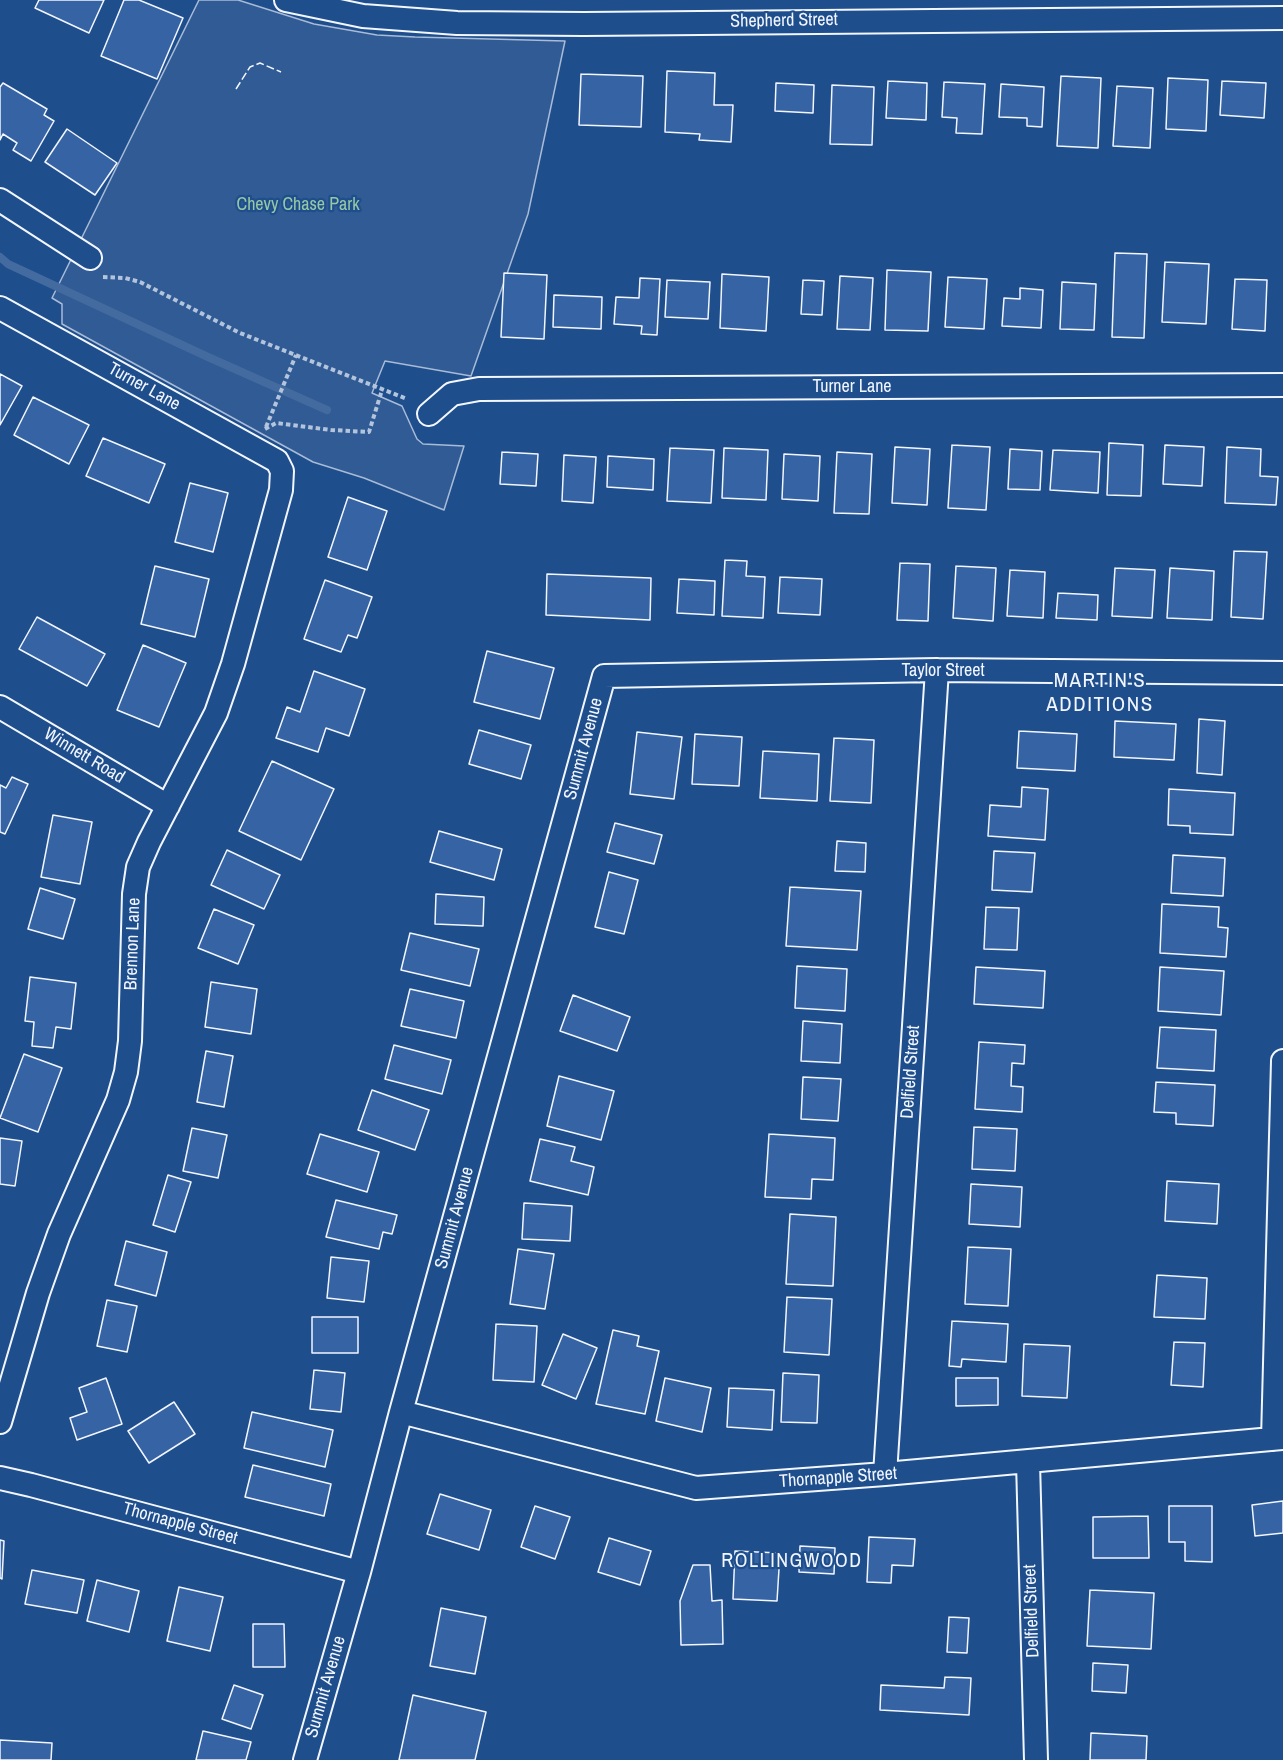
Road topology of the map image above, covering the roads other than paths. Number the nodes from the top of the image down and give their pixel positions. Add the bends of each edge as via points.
1 (286, 0) edge
2 (414, 10) edge
3 (1283, 18) edge
4 (0, 200) edge
5 (95, 267) road end
6 (0, 308) edge
7 (1283, 385) edge
8 (429, 414) dead end
9 (282, 471) joint
10 (937, 670) junction
11 (1283, 673) edge
12 (604, 676) joint
13 (0, 707) edge
14 (168, 806) junction
15 (1283, 1060) edge
16 (401, 1412) junction
17 (0, 1422) edge
18 (1278, 1439) edge
19 (1028, 1462) junction
20 (885, 1474) junction
21 (0, 1478) edge
22 (359, 1572) junction
23 (305, 1760) edge
24 (1036, 1760) edge

1 - 2 street, Shepherd Street via 363,16
2 - 3 street, Shepherd Street via 456,23
4 - 5 street
6 - 9 street, Turner Lane via 277,461
7 - 8 street, Turner Lane via 479,389 452,394
9 - 14 street, Brennon Lane via 233,664 216,713
10 - 11 street, Taylor Street
10 - 12 street, Taylor Street
10 - 20 street, Delfield Street
12 - 16 street, Summit Avenue
13 - 14 street, Winnett Road
14 - 17 street, Brennon Lane via 138,867 130,1041 123,1082 59,1234
15 - 18 street
16 - 20 street, Thornapple Street via 696,1488
16 - 22 street, Summit Avenue
18 - 19 street, Thornapple Street
19 - 20 street, Thornapple Street
19 - 24 street, Delfield Street
21 - 22 street, Thornapple Street
22 - 23 street, Summit Avenue

